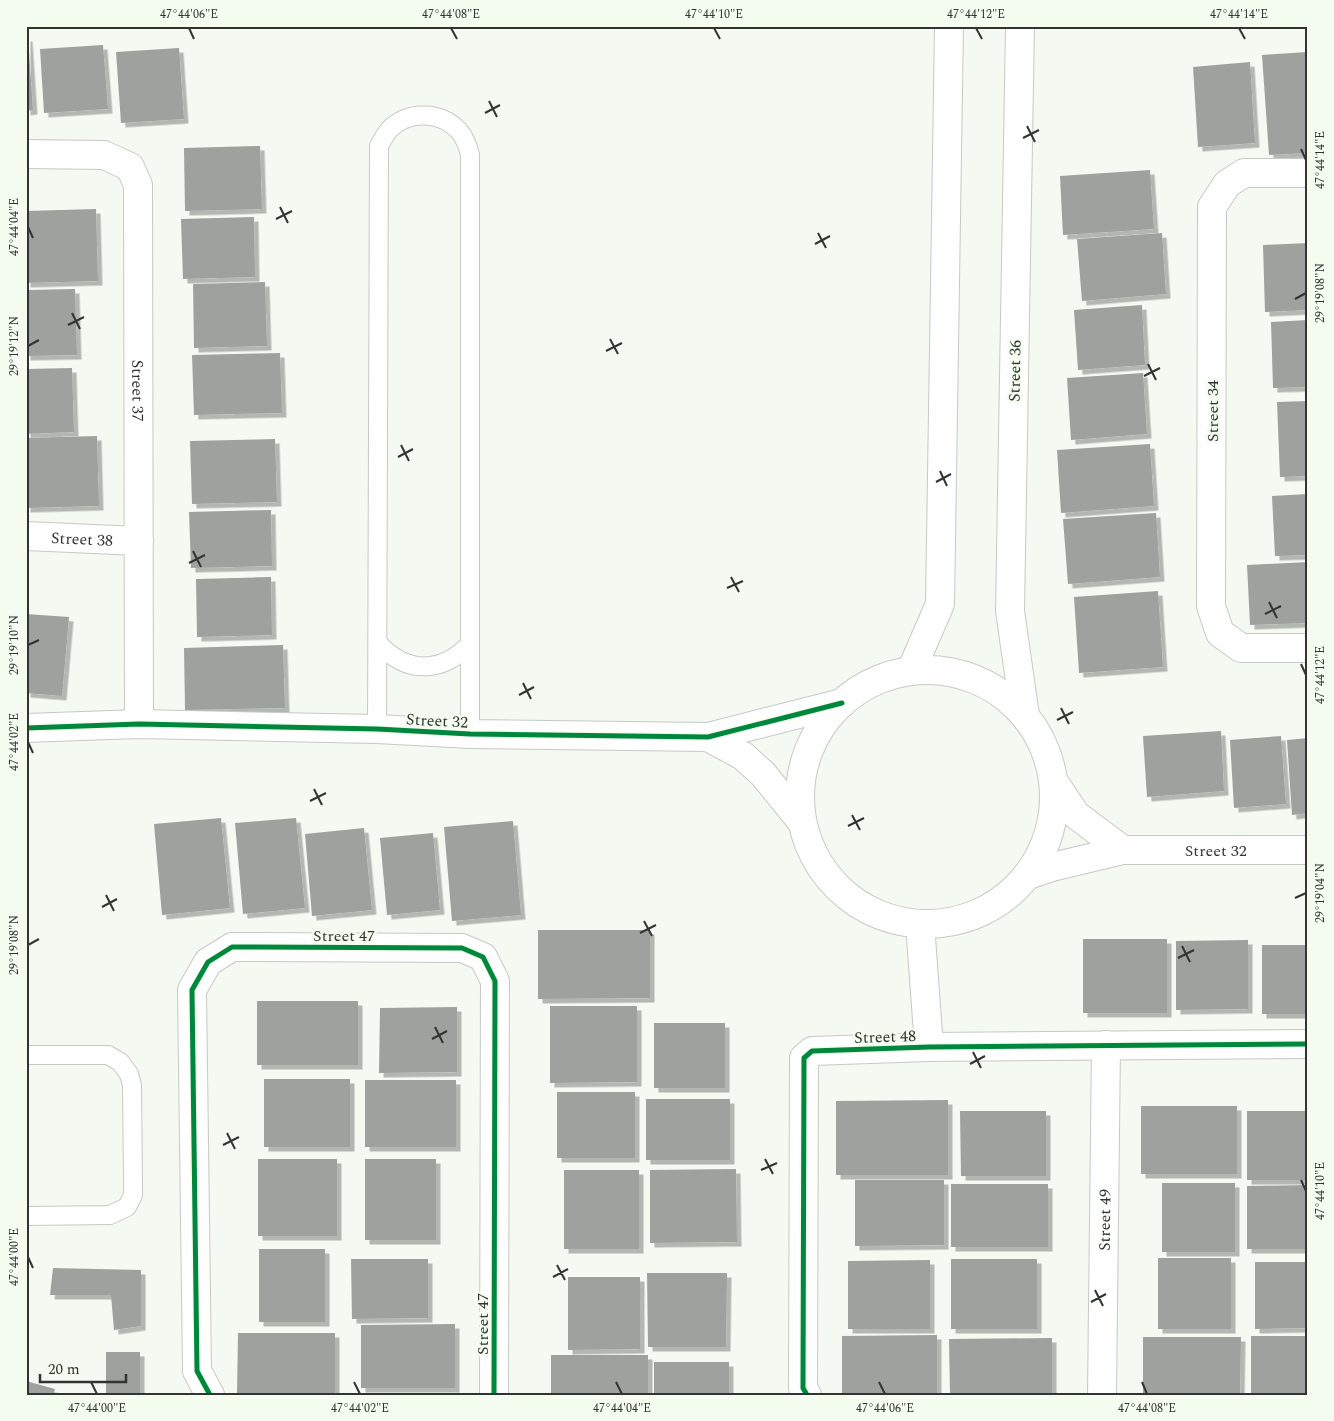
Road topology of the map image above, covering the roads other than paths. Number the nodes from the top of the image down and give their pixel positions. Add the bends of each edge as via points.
1 (949, 26) edge
2 (1020, 26) edge
3 (26, 154) edge
4 (1308, 173) edge
5 (26, 536) edge
6 (139, 541) junction
7 (378, 643) junction
8 (470, 644) junction
9 (1308, 648) edge
10 (911, 671) junction
11 (842, 703) junction
12 (1025, 716) junction
13 (139, 724) junction
14 (26, 728) edge
15 (377, 729) junction
16 (470, 734) junction
17 (708, 737) junction
18 (1054, 782) junction
19 (802, 822) junction
20 (1123, 850) junction
21 (1308, 850) edge
22 (1028, 875) junction
23 (920, 924) junction
24 (1308, 1044) edge
25 (1106, 1045) junction
26 (929, 1047) junction
27 (26, 1056) edge
28 (26, 1216) edge
29 (210, 1395) edge
30 (494, 1395) edge
31 (807, 1395) edge
32 (1102, 1395) edge

1 - 10 street via 940,604
2 - 12 street, Street 36 via 1010,610
3 - 6 street, Street 37 via 104,156 130,166 138,185
4 - 9 street, Street 34 via 1244,174 1226,184 1212,207 1211,606 1220,633 1241,648
5 - 6 street, Street 38
6 - 13 street, Street 37
7 - 8 lane via 398,660 423,666 449,660
7 - 8 lane via 379,146 384,135 403,120 427,115 451,123 467,143 470,155
7 - 15 lane
8 - 16 lane
10 - 11 street via 875,682
10 - 12 street via 937,670 970,678 1007,698
11 - 17 street, Street 32
11 - 19 street via 827,719 806,757 801,778
12 - 18 street via 1049,758
13 - 14 street, Street 32
13 - 15 street, Street 32
15 - 16 street, Street 32
16 - 17 street, Street 32
17 - 19 street, Street 32 via 742,756 764,774
18 - 20 street via 1076,815
18 - 22 street via 1050,831
19 - 23 street via 818,863 851,899 880,915
20 - 21 street, Street 32
20 - 22 street, Street 32
22 - 23 street via 991,907 944,923
23 - 26 street
24 - 25 street, Street 48
25 - 26 street, Street 48
25 - 32 street, Street 49
26 - 31 street, Street 48 via 812,1051 804,1058 803,1388
27 - 28 lane via 108,1055 120,1062 129,1074 132,1086 134,1182 133,1196 127,1207 110,1215
29 - 30 street, Street 47 via 197,1371 192,990 208,962 232,947 462,948 483,957 495,981

